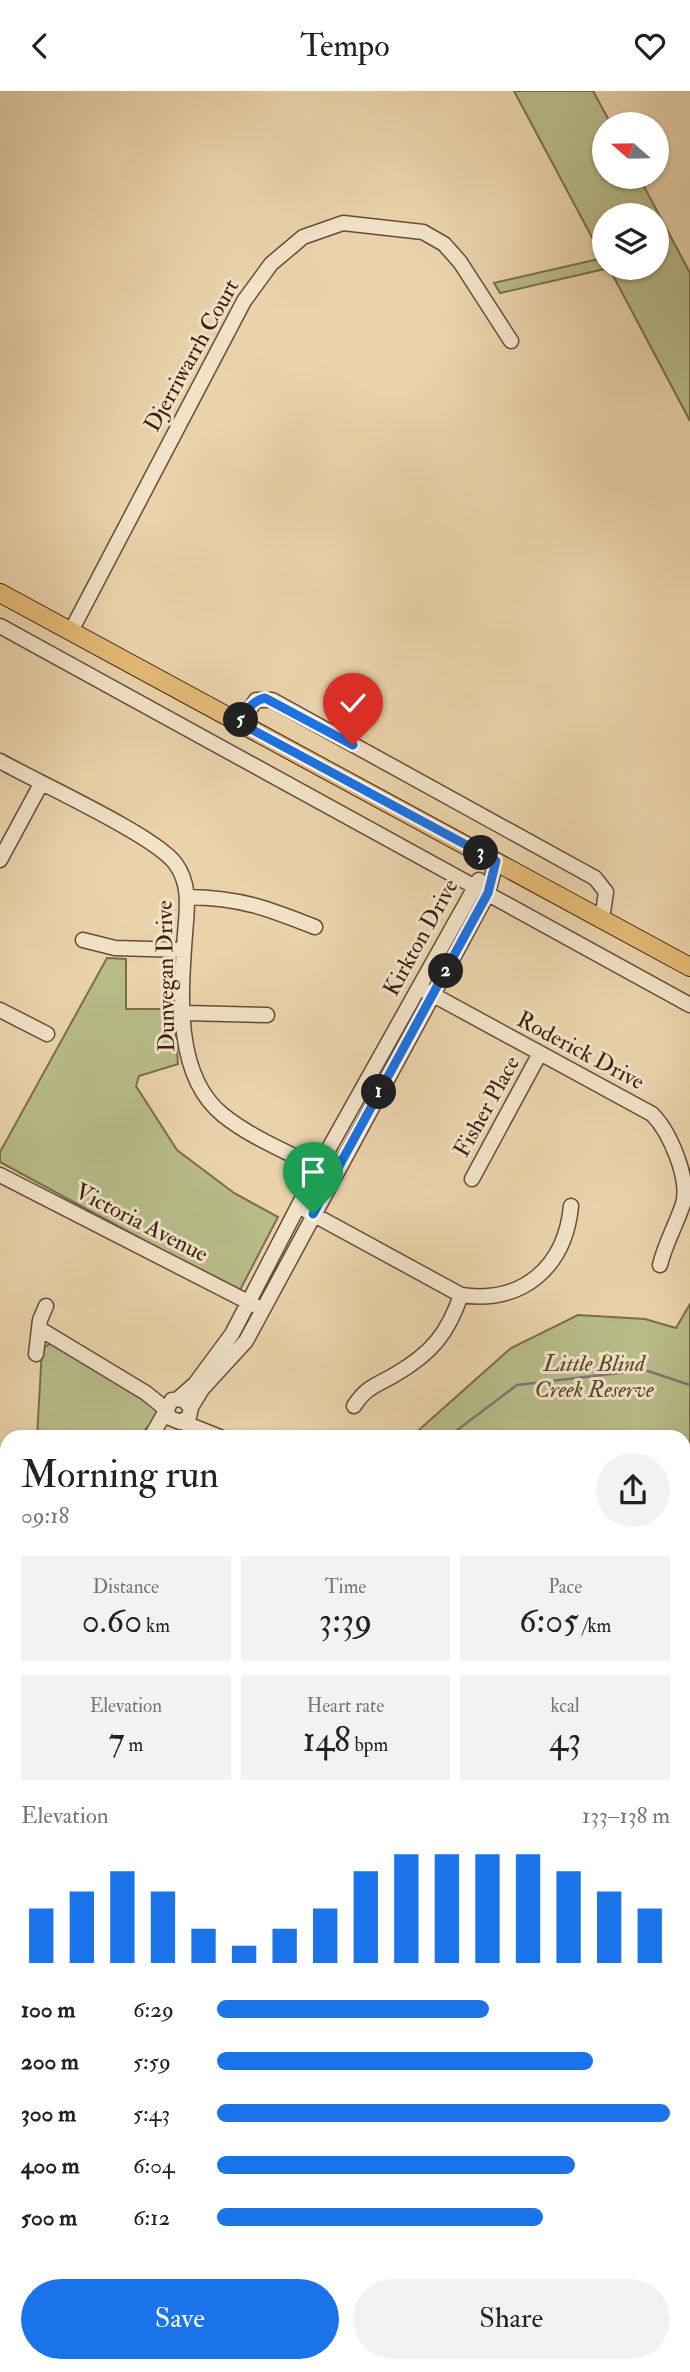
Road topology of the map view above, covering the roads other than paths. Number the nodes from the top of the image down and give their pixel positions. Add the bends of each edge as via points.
1 (511, 341) dead end
2 (0, 593) edge
3 (0, 626) edge
4 (71, 631) junction
5 (240, 723) junction
6 (0, 761) edge
7 (41, 784) junction
8 (0, 860) edge
9 (496, 861) junction
10 (473, 886) junction
11 (488, 893) junction
12 (188, 897) junction
13 (602, 919) junction
14 (315, 927) dead end
15 (83, 940) dead end
16 (184, 950) junction
17 (690, 967) edge
18 (418, 987) junction
19 (433, 995) junction
20 (690, 1005) edge
21 (0, 1010) edge
22 (185, 1013) junction
23 (267, 1014) dead end
24 (47, 1034) dead end
25 (539, 1055) junction
26 (318, 1168) junction
27 (0, 1175) edge
28 (333, 1175) junction
29 (472, 1179) dead end
30 (298, 1206) junction
31 (571, 1206) dead end
32 (313, 1214) junction
33 (660, 1265) dead end
34 (461, 1295) junction
35 (248, 1302) junction
36 (46, 1306) dead end
37 (263, 1310) junction
38 (40, 1329) junction
39 (36, 1354) dead end
40 (178, 1405) junction
41 (354, 1406) dead end
42 (181, 1422) junction
43 (157, 1430) edge
44 (164, 1430) edge
45 (204, 1430) edge
46 (211, 1430) edge

1 - 4 street, Djerriwarrh Court via 460,262 444,244 423,232 343,223 303,237 271,264 244,301
2 - 4 main road
3 - 10 street
4 - 5 main road
5 - 9 main road
5 - 13 street via 256,700 272,701 595,878 606,892
6 - 7 street, Dunvegan Drive
7 - 8 street
7 - 12 street, Dunvegan Drive via 143,838 173,860 183,875
9 - 10 street, Kirkton Drive
9 - 11 street, Kirkton Drive
9 - 13 main road
10 - 11 street
10 - 18 street, Kirkton Drive
11 - 19 street, Kirkton Drive
11 - 20 street
12 - 14 street via 258,904
12 - 16 street, Dunvegan Drive
13 - 17 main road
15 - 16 street via 115,949
16 - 22 street, Dunvegan Drive
18 - 19 street, Roderick Drive
18 - 26 street, Kirkton Drive
19 - 25 street, Roderick Drive
19 - 28 street, Kirkton Drive
21 - 24 street
22 - 23 street
22 - 26 street, Dunvegan Drive via 187,1060 222,1114
25 - 29 street, Fisher Place
25 - 33 street, Roderick Drive via 652,1114 672,1140 683,1203
26 - 28 street, Dunvegan Drive
26 - 30 street, Kirkton Drive
27 - 35 street, Victoria Avenue
28 - 32 street, Kirkton Drive
30 - 32 street
30 - 35 street, Kirkton Drive
31 - 34 street via 563,1248 532,1282 509,1294
32 - 34 street
32 - 37 street, Kirkton Drive
34 - 41 street via 454,1316 432,1350 365,1389
35 - 37 street, Victoria Avenue
35 - 40 street, Kirkton Drive via 221,1350
36 - 38 street
37 - 40 street, Kirkton Drive via 246,1341 202,1389
38 - 39 street
38 - 40 street via 146,1393
40 - 42 street via 170,1418
40 - 43 street, Kirkton Drive
40 - 46 street
42 - 44 street, Kirkton Drive
42 - 45 street

